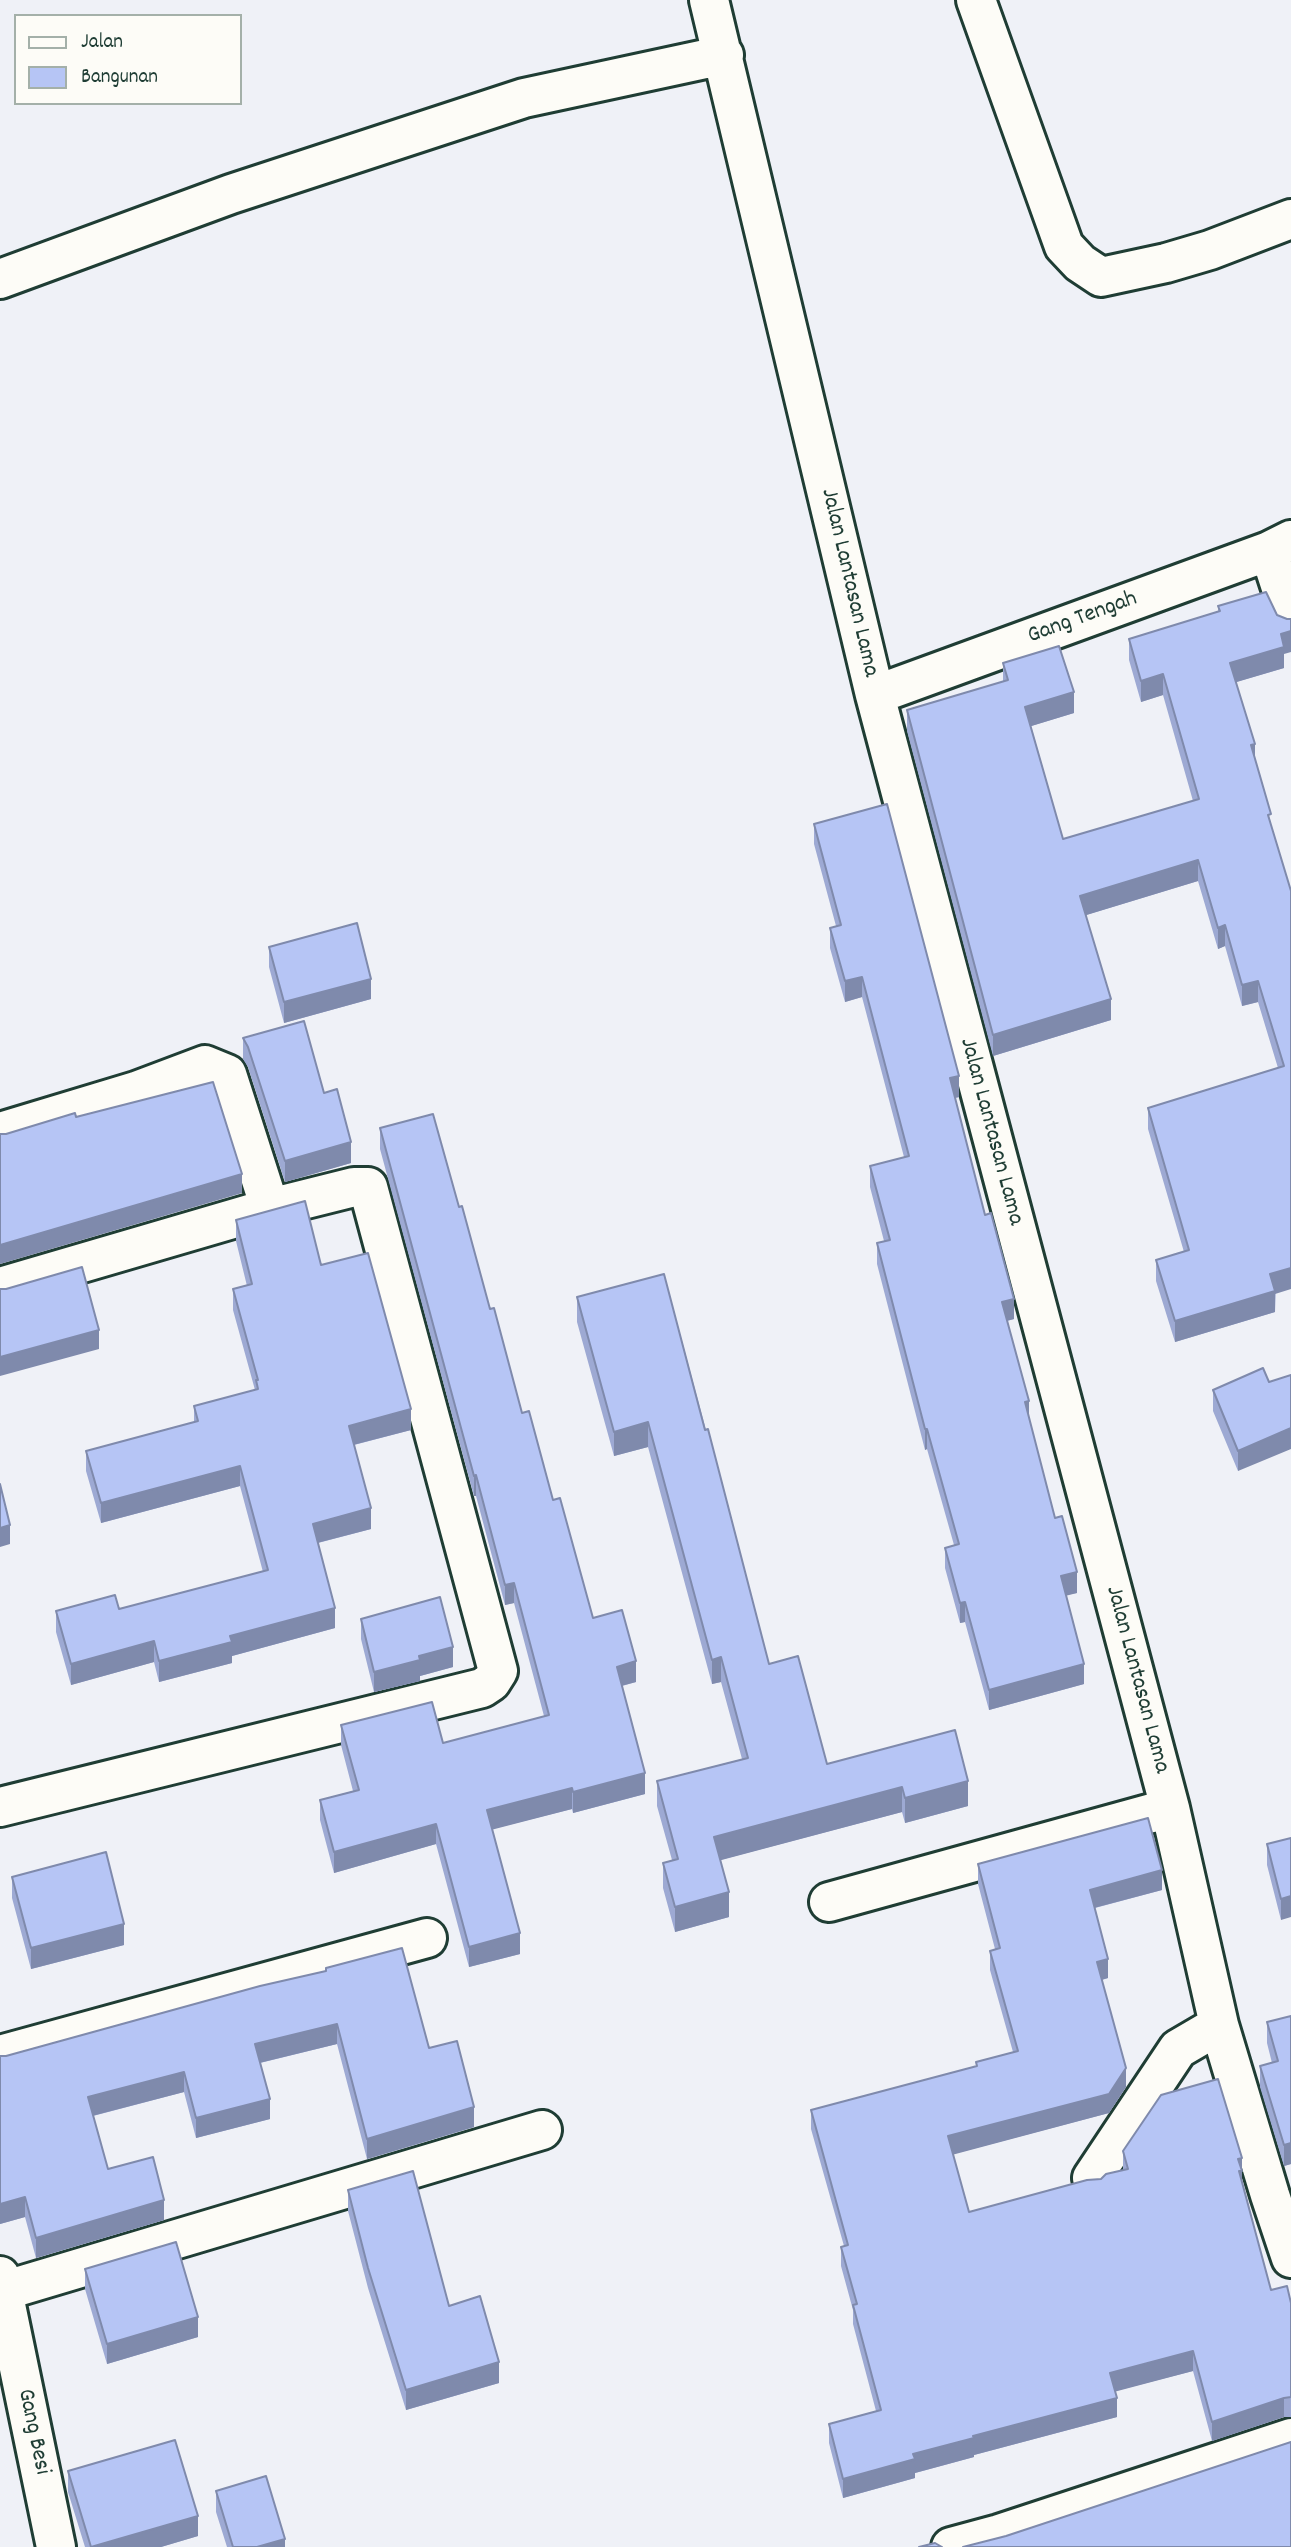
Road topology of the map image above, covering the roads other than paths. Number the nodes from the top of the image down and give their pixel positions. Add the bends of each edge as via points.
1 (709, 0) edge
2 (976, 0) edge
3 (724, 55) junction
4 (1291, 219) edge
5 (0, 279) edge
6 (1280, 545) edge
7 (1291, 619) edge
8 (875, 695) junction
9 (0, 1132) edge
10 (270, 1208) junction
11 (0, 1287) edge
12 (0, 1807) edge
13 (1170, 1808) junction
14 (829, 1902) dead end
15 (426, 1938) dead end
16 (1219, 2025) junction
17 (0, 2055) edge
18 (542, 2130) dead end
19 (1092, 2178) edge
20 (1280, 2192) edge
21 (1291, 2258) edge
22 (2, 2284) edge
23 (1291, 2438) edge
24 (56, 2547) edge
25 (951, 2547) edge

1 - 3 street, Jalan Lantasan Lama
2 - 4 street via 1064,246 1080,263 1101,277 1210,250
3 - 5 street via 524,97 231,194
3 - 8 street, Jalan Lantasan Lama
6 - 7 street
6 - 8 street, Gang Tengah
8 - 13 street, Jalan Lantasan Lama
9 - 10 street via 205,1065 227,1074
10 - 11 street
10 - 12 street via 368,1187 498,1671 482,1688
13 - 14 street
13 - 16 street, Jalan Lantasan Lama
15 - 17 street
16 - 19 street via 1178,2049
16 - 20 street, Jalan Lantasan Lama
18 - 22 street
20 - 21 street, Jalan Lantasan Lama
22 - 24 street, Gang Besi
23 - 25 street

